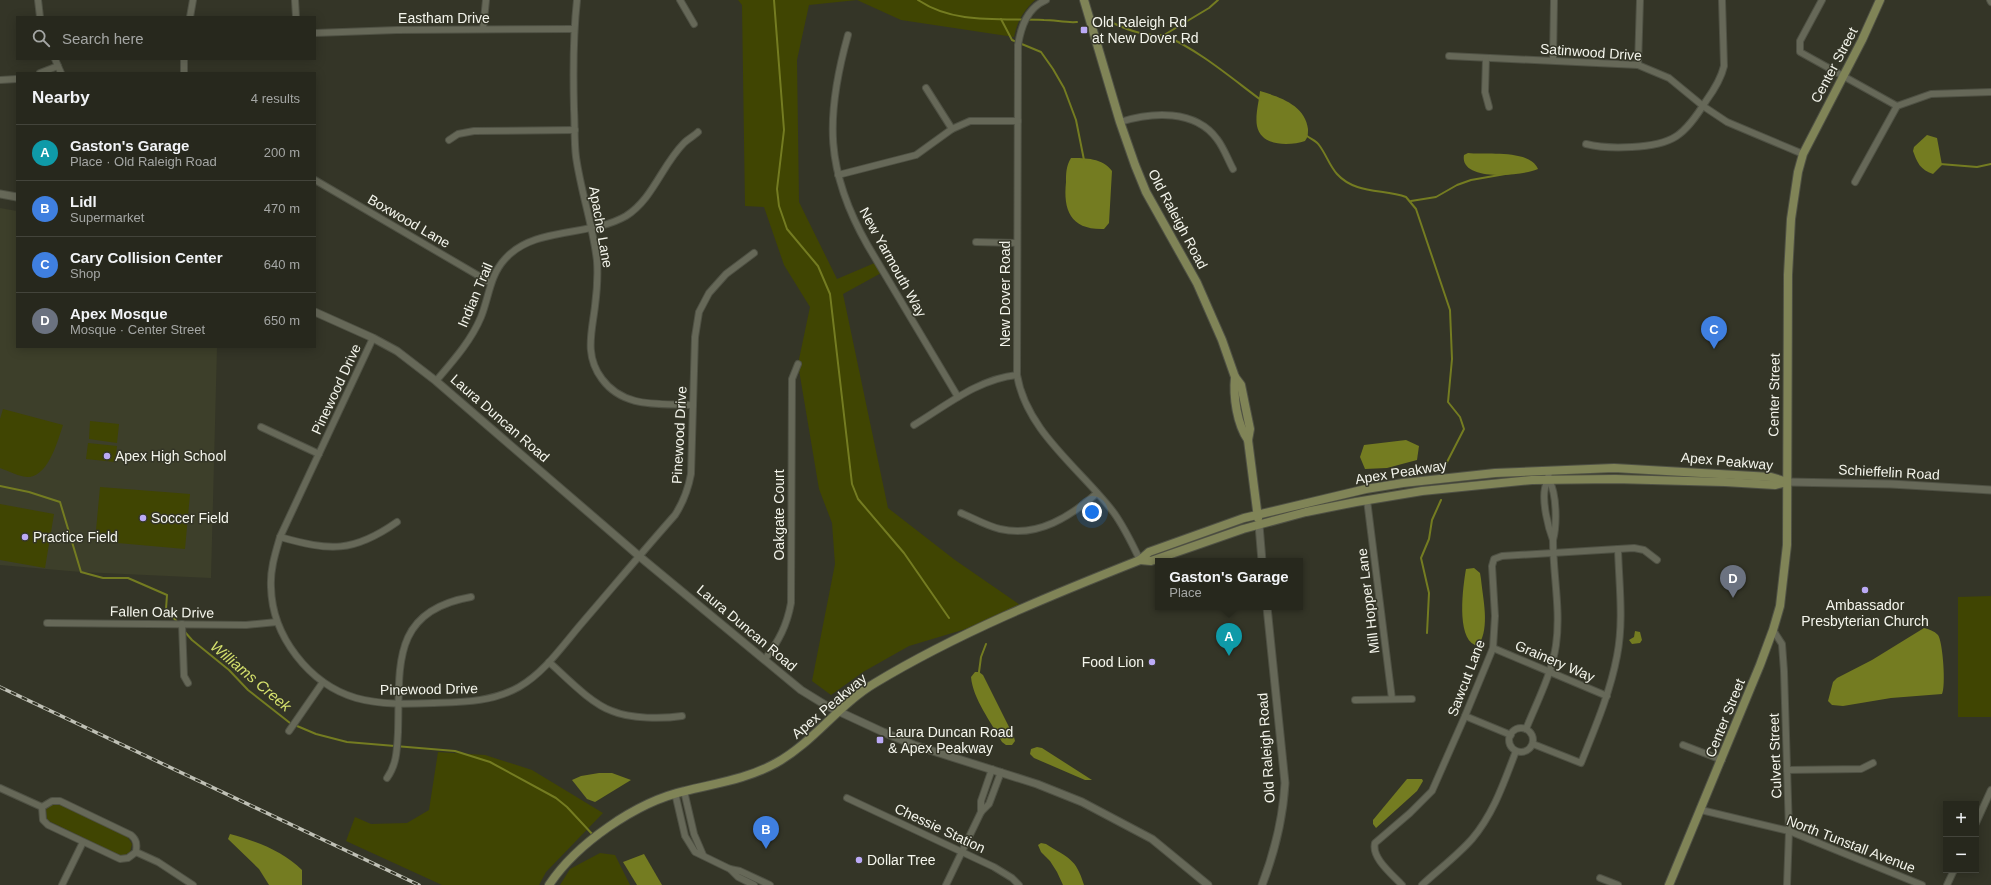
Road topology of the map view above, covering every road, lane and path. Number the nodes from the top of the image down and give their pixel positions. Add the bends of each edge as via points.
1 (38, 0) edge
2 (193, 0) edge
3 (295, 0) edge
4 (486, 0) edge
5 (578, 0) edge
6 (680, 0) edge
7 (1046, 0) edge
8 (1084, 0) edge
9 (1554, 0) edge
10 (1640, 0) edge
11 (1722, 0) edge
12 (1822, 0) edge
13 (1880, 0) edge
14 (40, 16) edge
15 (190, 16) edge
16 (296, 16) edge
17 (694, 24) dead end
18 (483, 29) junction
19 (574, 29) junction
20 (316, 33) edge
21 (848, 35) dead end
22 (1449, 56) dead end
23 (1486, 58) junction
24 (55, 60) edge
25 (184, 60) edge
26 (1553, 60) junction
27 (1638, 64) junction
28 (58, 66) junction
29 (43, 72) edge
30 (61, 72) edge
31 (184, 72) edge
32 (1843, 76) junction
33 (16, 79) edge
34 (0, 80) edge
35 (926, 88) dead end
36 (1991, 92) edge
37 (1703, 106) junction
38 (1897, 106) junction
39 (1489, 107) dead end
40 (1018, 121) junction
41 (1120, 122) junction
42 (952, 129) junction
43 (575, 130) junction
44 (698, 132) dead end
45 (449, 140) dead end
46 (1586, 144) dead end
47 (1803, 154) junction
48 (1233, 169) dead end
49 (838, 176) junction
50 (316, 181) edge
51 (1855, 182) dead end
52 (0, 194) edge
53 (16, 197) edge
54 (590, 227) junction
55 (976, 242) dead end
56 (1017, 243) junction
57 (754, 253) dead end
58 (491, 283) junction
59 (316, 312) edge
60 (373, 338) junction
61 (798, 364) dead end
62 (1017, 375) junction
63 (436, 381) junction
64 (958, 398) junction
65 (693, 405) junction
66 (914, 425) dead end
67 (261, 427) dead end
68 (319, 454) junction
69 (1549, 470) junction
70 (1549, 480) junction
71 (1787, 482) junction
72 (1991, 490) edge
73 (1097, 493) junction
74 (1367, 500) junction
75 (960, 513) dead end
76 (1257, 514) junction
77 (397, 522) dead end
78 (1259, 525) junction
79 (280, 537) junction
80 (1618, 549) junction
81 (1553, 553) junction
82 (639, 556) junction
83 (1160, 558) edge
84 (1262, 558) edge
85 (1140, 560) junction
86 (1155, 560) edge
87 (1657, 560) dead end
88 (471, 597) dead end
89 (1267, 610) edge
90 (277, 622) junction
91 (47, 623) dead end
92 (182, 624) junction
93 (1774, 630) junction
94 (1493, 648) junction
95 (765, 659) junction
96 (549, 662) junction
97 (1549, 671) junction
98 (323, 682) junction
99 (188, 683) dead end
100 (1607, 696) junction
101 (1412, 698) dead end
102 (1392, 699) junction
103 (1355, 700) dead end
104 (399, 704) junction
105 (838, 712) junction
106 (682, 716) dead end
107 (1465, 716) junction
108 (1526, 729) junction
109 (289, 731) dead end
110 (1511, 734) junction
111 (1533, 744) junction
112 (1683, 745) dead end
113 (1516, 751) junction
114 (1722, 760) junction
115 (1873, 763) dead end
116 (992, 769) junction
117 (1787, 770) junction
118 (1001, 772) junction
119 (387, 778) dead end
120 (0, 788) edge
121 (1991, 790) edge
122 (684, 791) junction
123 (675, 793) junction
124 (847, 798) dead end
125 (42, 807) junction
126 (1701, 810) junction
127 (981, 812) junction
128 (1979, 816) edge
129 (1789, 831) junction
130 (83, 842) junction
131 (962, 851) junction
132 (136, 852) junction
133 (703, 855) junction
134 (730, 869) junction
135 (1952, 873) edge
136 (1600, 878) dead end
137 (62, 885) edge
138 (193, 885) edge
139 (549, 885) edge
140 (754, 885) edge
141 (770, 885) edge
142 (946, 885) edge
143 (1019, 885) edge
144 (1208, 885) edge
145 (1262, 885) edge
146 (1402, 885) edge
147 (1422, 885) edge
148 (1618, 885) edge
149 (1669, 885) edge
150 (1787, 885) edge
151 (1922, 885) edge
152 (1946, 885) edge

1 - 14 street
2 - 15 street
3 - 16 street
4 - 18 street
5 - 19 street, Apache Lane
6 - 17 street
7 - 40 street, New Dover Road via 1033,9 1020,34
8 - 41 main road, Old Raleigh Road
9 - 26 street
10 - 27 street
11 - 37 street via 1724,66 1718,84
12 - 32 street via 1800,41 1799,49 1803,54
13 - 32 main road, Center Street
18 - 19 street, Eastham Drive
18 - 20 street, Eastham Drive
19 - 43 street, Apache Lane
21 - 49 street, New Yarmouth Way via 840,61 832,112 832,140
22 - 23 street, Satinwood Drive
23 - 26 street, Satinwood Drive
23 - 39 street via 1485,92
24 - 28 street
25 - 31 street
26 - 27 street, Satinwood Drive
27 - 37 street, Satinwood Drive via 1669,78
28 - 29 street
28 - 30 street
32 - 38 street
32 - 47 main road, Center Street
33 - 34 street
35 - 42 street
36 - 38 street via 1931,94
37 - 46 street via 1684,131 1664,143 1620,147
37 - 47 street, Satinwood Drive via 1740,129
38 - 51 street
40 - 42 street via 970,122
40 - 56 street, New Dover Road
41 - 48 street via 1154,115 1184,117 1199,123 1219,140
41 - 76 main road, Old Raleigh Road via 1146,192 1197,283 1235,377 1234,388 1241,430 1248,440
42 - 49 street via 916,155
43 - 45 street via 474,131 458,134
43 - 54 street, Apache Lane via 576,156
44 - 54 street, Indian Trail via 684,143 636,209 619,219
47 - 71 main road, Center Street via 1794,193 1790,232
49 - 64 street, New Yarmouth Way via 856,225
50 - 58 street, Boxwood Lane
52 - 53 street
54 - 58 street, Indian Trail via 522,244 504,259
54 - 65 street, Apache Lane via 598,282 590,345 595,368 611,390 625,398 636,402
55 - 56 street
56 - 62 street, New Dover Road
57 - 65 street, Pinewood Drive via 726,274 709,293 699,312 695,337
58 - 63 street, Indian Trail via 474,331
59 - 60 street, Laura Duncan Road
60 - 63 street, Laura Duncan Road via 397,351
60 - 68 street, Pinewood Drive
61 - 95 street, Oakgate Court via 792,379 791,602 786,626
62 - 64 street via 1002,376 978,384
62 - 73 street, New Dover Road via 1025,404 1040,428
63 - 82 street, Laura Duncan Road
64 - 66 street
65 - 82 street, Pinewood Drive via 688,490 675,515
67 - 68 street
68 - 79 street, Pinewood Drive
69 - 70 street
69 - 71 main road, Apex Peakway via 1667,470 1771,476
69 - 76 main road, Apex Peakway via 1495,472 1403,483
70 - 71 main road, Apex Peakway via 1615,479 1775,485
70 - 74 main road, Apex Peakway via 1422,491
70 - 81 street via 1553,488
71 - 72 street, Schieffelin Road via 1891,484
71 - 93 main road, Center Street via 1788,531 1784,582
73 - 75 street via 1062,520 1032,529 1001,530
73 - 85 street, New Dover Road via 1122,524
74 - 78 main road, Apex Peakway via 1313,510
74 - 102 street, Mill Hopper Lane
76 - 78 main road, Old Raleigh Road
76 - 85 main road, Apex Peakway via 1149,552
77 - 79 street via 359,543 335,547 313,546
78 - 83 main road, Apex Peakway
78 - 84 street, Old Raleigh Road
79 - 90 street, Pinewood Drive via 271,577
80 - 81 street, Sawcut Lane
80 - 87 street, Sawcut Lane via 1644,550
80 - 100 street via 1620,639
81 - 94 street, Sawcut Lane via 1499,556 1494,559
81 - 97 street via 1557,631 1554,658
82 - 95 street, Laura Duncan Road
82 - 96 street, Pinewood Drive
85 - 86 main road, Apex Peakway
85 - 105 main road, Apex Peakway via 1009,614 957,639 874,684
88 - 104 street via 455,600 434,609 414,628 400,659
89 - 145 street, Old Raleigh Road via 1285,783 1284,808 1278,838
90 - 92 street, Fallen Oak Drive via 246,625
90 - 98 street, Pinewood Drive via 295,654
91 - 92 street, Fallen Oak Drive
92 - 99 street via 184,676
93 - 114 main road, Center Street
93 - 117 street, Culvert Street via 1782,644
94 - 97 street, Grainery Way
94 - 107 street, Sawcut Lane
95 - 105 street, Laura Duncan Road via 801,690
96 - 104 street, Pinewood Drive via 520,686 497,697 474,702
96 - 106 street via 598,704 612,712 667,718
97 - 100 street, Grainery Way
97 - 108 street
98 - 104 street, Pinewood Drive via 354,697
98 - 109 street
100 - 111 street via 1581,763
101 - 102 street
102 - 103 street
104 - 119 street via 394,767
105 - 116 street, Laura Duncan Road via 914,745
105 - 122 main road, Apex Peakway via 815,735 778,762 729,782
107 - 110 street
107 - 146 street, Sawcut Lane via 1432,791 1375,843 1376,856
108 - 110 street via 1519,728
108 - 111 street via 1533,737
110 - 113 street via 1509,742
111 - 113 street via 1526,752
112 - 114 street
113 - 147 street via 1497,799 1482,825 1465,846
114 - 126 main road, Center Street
115 - 117 street via 1861,769
116 - 118 street, Laura Duncan Road
116 - 127 street
117 - 129 street, Culvert Street
118 - 127 street via 989,804
118 - 144 street, Laura Duncan Road via 1066,795 1139,831
120 - 125 street
121 - 128 street
122 - 123 main road, Apex Peakway
122 - 133 street via 694,834
123 - 133 street via 685,836 695,852
123 - 139 main road, Apex Peakway via 632,812 598,835 572,857
124 - 131 street, Chessie Station
125 - 130 street via 43,820 48,825
125 - 132 street via 52,801 60,801 95,817 135,838
126 - 129 street, North Tunstall Avenue
126 - 149 main road, Center Street
127 - 131 street
129 - 150 street, Culvert Street
129 - 151 street, North Tunstall Avenue
130 - 132 street via 120,859 128,858
130 - 137 street
131 - 142 street
131 - 143 street, Chessie Station via 1005,872
132 - 138 street via 158,862
133 - 134 street
134 - 140 street via 738,877
134 - 141 street
135 - 152 street
136 - 148 street

